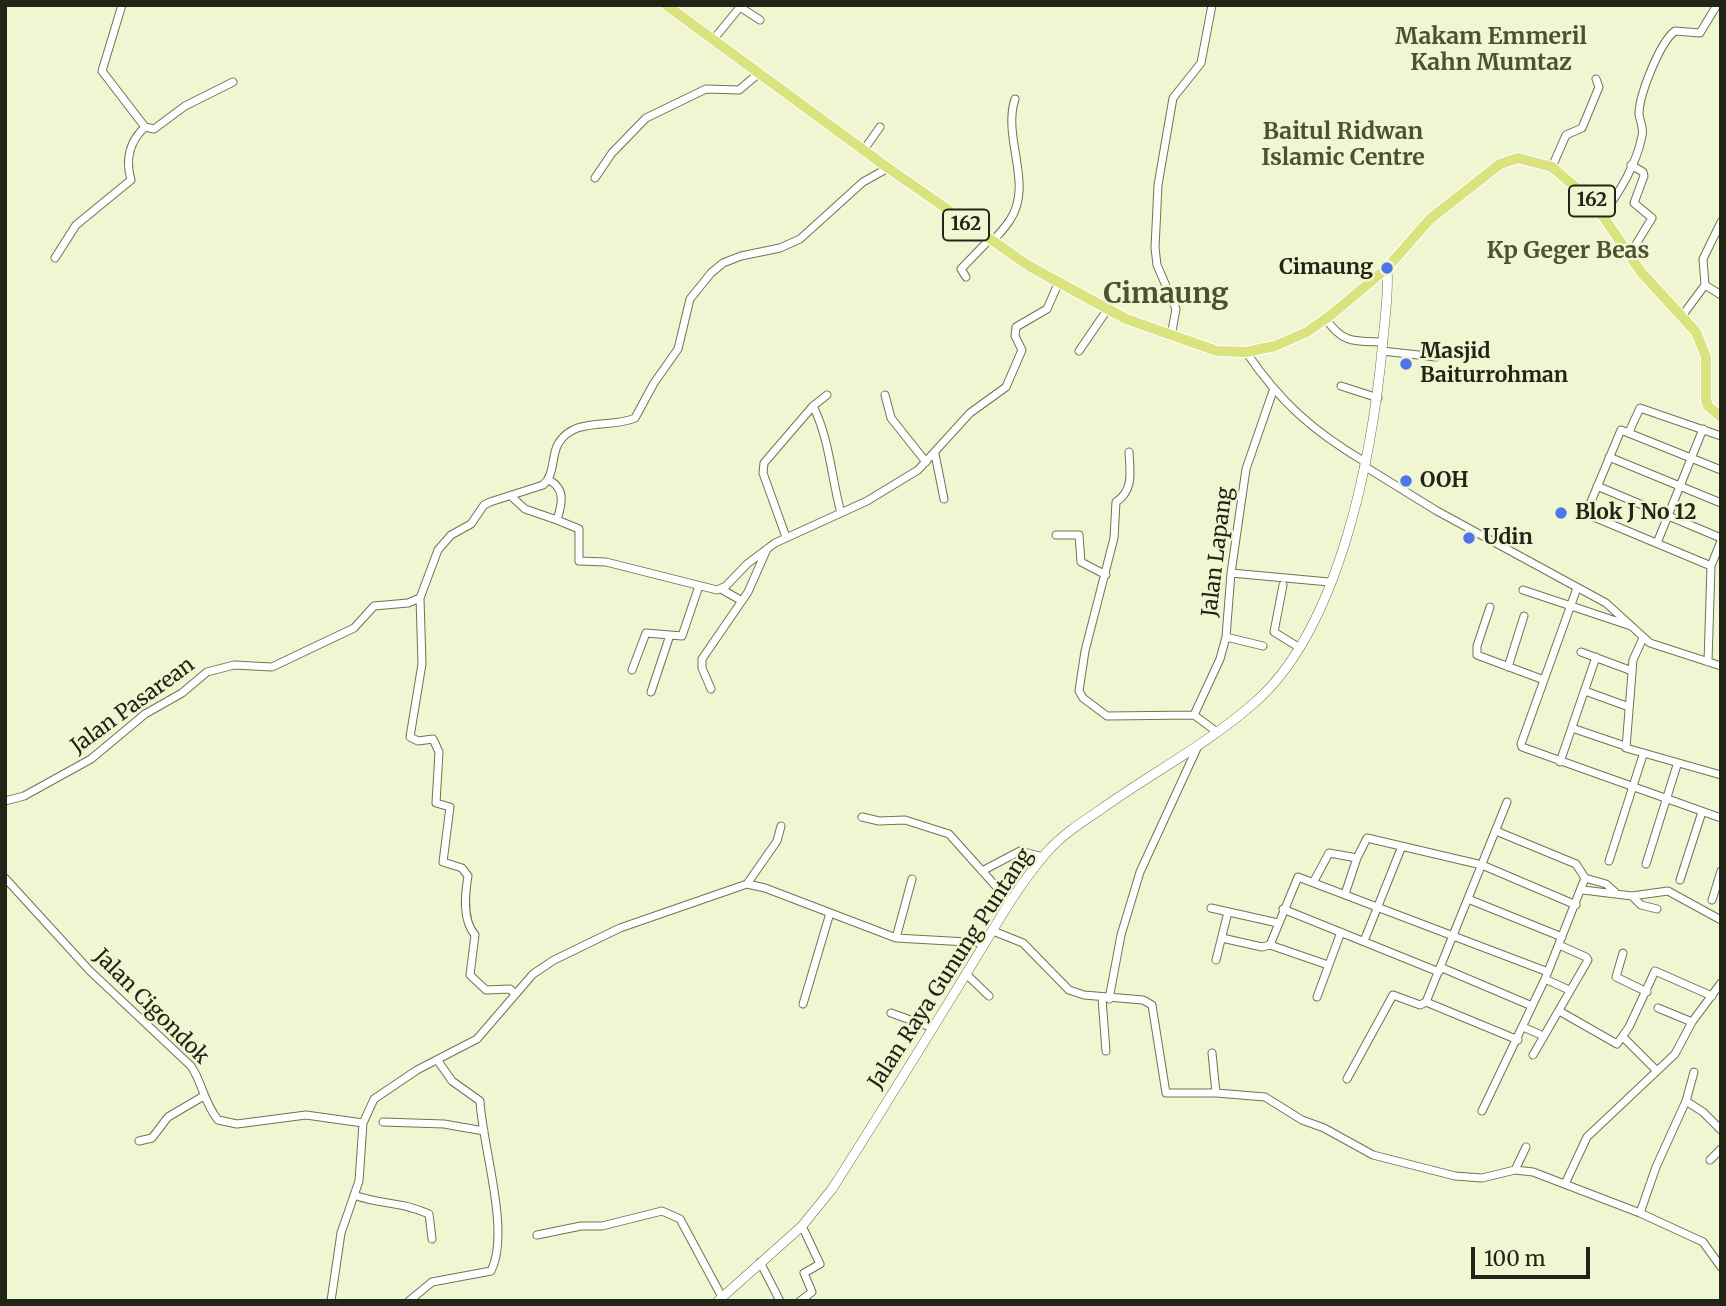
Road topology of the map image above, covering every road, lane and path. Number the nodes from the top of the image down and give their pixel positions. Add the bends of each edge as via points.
1 (122, 5) edge
2 (666, 5) edge
3 (1212, 5) edge
4 (1717, 5) edge
5 (760, 20) dead end
6 (713, 40) junction
7 (758, 74) junction
8 (1596, 79) dead end
9 (233, 82) dead end
10 (1015, 99) dead end
11 (145, 127) junction
12 (880, 127) dead end
13 (863, 151) junction
14 (1631, 165) junction
15 (1552, 167) junction
16 (888, 169) junction
17 (595, 178) dead end
18 (1603, 214) junction
19 (1721, 222) edge
20 (990, 242) junction
21 (1630, 254) junction
22 (55, 258) dead end
23 (1387, 268) junction
24 (966, 277) dead end
25 (1058, 284) junction
26 (1705, 285) junction
27 (1721, 295) edge
28 (1110, 311) junction
29 (1682, 317) junction
30 (1326, 319) junction
31 (1171, 336) junction
32 (1382, 346) junction
33 (1079, 351) dead end
34 (1246, 352) junction
35 (1436, 357) dead end
36 (1340, 386) dead end
37 (1273, 391) junction
38 (827, 395) dead end
39 (885, 395) dead end
40 (1378, 398) junction
41 (813, 406) junction
42 (1721, 417) edge
43 (1703, 429) junction
44 (1629, 432) junction
45 (1721, 436) edge
46 (1129, 452) dead end
47 (935, 454) junction
48 (1609, 457) junction
49 (1692, 458) junction
50 (926, 462) junction
51 (1365, 464) junction
52 (1721, 470) edge
53 (549, 480) junction
54 (1597, 486) junction
55 (1681, 486) junction
56 (512, 497) junction
57 (944, 499) dead end
58 (1721, 503) edge
59 (841, 513) junction
60 (1668, 514) junction
61 (557, 520) junction
62 (1056, 535) dead end
63 (786, 537) junction
64 (1721, 540) edge
65 (1657, 543) junction
66 (768, 548) junction
67 (1711, 566) junction
68 (1231, 573) junction
69 (1106, 575) junction
70 (1329, 582) junction
71 (1283, 585) dead end
72 (699, 586) junction
73 (1577, 588) junction
74 (721, 589) junction
75 (1523, 590) dead end
76 (421, 598) junction
77 (742, 601) junction
78 (1490, 607) dead end
79 (1569, 608) junction
80 (1524, 616) dead end
81 (1632, 627) junction
82 (670, 635) junction
83 (1226, 637) junction
84 (1643, 638) junction
85 (1263, 646) dead end
86 (1300, 648) junction
87 (1581, 652) dead end
88 (1596, 657) junction
89 (1708, 662) junction
90 (1721, 666) edge
91 (1508, 667) junction
92 (632, 670) dead end
93 (1632, 671) junction
94 (1544, 680) junction
95 (711, 689) dead end
96 (1585, 691) junction
97 (652, 692) dead end
98 (1629, 706) junction
99 (1194, 715) junction
100 (1572, 728) junction
101 (1217, 732) junction
102 (1198, 745) junction
103 (1625, 746) junction
104 (1643, 755) junction
105 (1560, 762) junction
106 (1677, 765) junction
107 (1721, 775) edge
108 (1633, 787) junction
109 (1667, 800) junction
110 (5, 802) edge
111 (1507, 802) dead end
112 (1702, 812) junction
113 (862, 817) dead end
114 (1721, 818) edge
115 (781, 825) dead end
116 (1496, 831) junction
117 (1402, 846) junction
118 (1043, 857) junction
119 (1357, 858) junction
120 (1609, 861) dead end
121 (1646, 864) dead end
122 (1482, 865) junction
123 (982, 871) junction
124 (1721, 871) edge
125 (5, 878) edge
126 (912, 878) dead end
127 (1586, 878) junction
128 (1679, 880) dead end
129 (1314, 881) junction
130 (747, 884) junction
131 (1583, 890) junction
132 (1615, 892) junction
133 (1345, 894) junction
134 (1632, 896) junction
135 (1468, 899) junction
136 (1712, 900) dead end
137 (1010, 902) junction
138 (1576, 905) junction
139 (1377, 906) junction
140 (1211, 908) dead end
141 (1283, 909) junction
142 (1657, 909) dead end
143 (1228, 912) junction
144 (830, 914) junction
145 (1721, 920) edge
146 (1278, 923) junction
147 (993, 931) junction
148 (1341, 932) junction
149 (1454, 934) junction
150 (896, 938) junction
151 (1222, 938) junction
152 (1364, 941) junction
153 (1561, 941) junction
154 (985, 943) junction
155 (1270, 945) junction
156 (1623, 953) dead end
157 (1216, 960) dead end
158 (1328, 965) junction
159 (1439, 970) junction
160 (966, 974) junction
161 (1546, 976) junction
162 (1721, 983) edge
163 (1569, 990) junction
164 (1647, 992) junction
165 (515, 993) junction
166 (989, 996) dead end
167 (1712, 996) junction
168 (1317, 997) dead end
169 (1106, 998) junction
170 (1426, 1002) junction
171 (803, 1004) dead end
172 (1532, 1006) junction
173 (1658, 1008) dead end
174 (1561, 1012) junction
175 (891, 1013) dead end
176 (1692, 1022) junction
177 (1523, 1027) junction
178 (933, 1028) junction
179 (1539, 1034) dead end
180 (1623, 1037) junction
181 (1518, 1040) junction
182 (1106, 1051) dead end
183 (1212, 1053) dead end
184 (1533, 1055) dead end
185 (438, 1061) junction
186 (1656, 1070) junction
187 (1694, 1072) dead end
188 (1347, 1079) dead end
189 (1216, 1093) junction
190 (202, 1097) junction
191 (1686, 1101) junction
192 (1482, 1111) dead end
193 (383, 1122) dead end
194 (363, 1123) junction
195 (1721, 1130) edge
196 (484, 1131) junction
197 (139, 1141) dead end
198 (1526, 1147) dead end
199 (1721, 1149) edge
200 (1710, 1160) dead end
201 (1515, 1170) junction
202 (1564, 1184) junction
203 (354, 1195) junction
204 (1640, 1213) junction
205 (802, 1226) junction
206 (537, 1235) dead end
207 (432, 1239) dead end
208 (760, 1262) junction
209 (1721, 1267) edge
210 (720, 1299) edge
211 (331, 1301) edge
212 (409, 1301) edge
213 (779, 1301) edge
214 (800, 1301) edge

1 - 11 street via 102,71
2 - 6 main road, 162
3 - 31 street via 1199,68 1173,98 1158,185 1154,248 1176,309
4 - 14 street via 1700,33 1675,31 1667,38 1643,90 1639,115 1643,133
5 - 6 street via 740,7
6 - 7 main road, 162
7 - 13 main road, 162
7 - 17 street via 739,90 706,89 646,118
8 - 15 street via 1599,87 1582,128 1566,135
9 - 11 street via 185,106 154,129
10 - 20 street via 1012,144 1019,187 1011,220
11 - 22 street via 131,143 130,183 76,225
12 - 13 street
13 - 16 main road, 162
14 - 18 street
14 - 21 street via 1644,176 1634,203 1651,218
15 - 18 main road, 162
15 - 23 main road, 162 via 1518,158 1500,163 1430,219
16 - 20 main road, 162
16 - 53 street via 863,182 800,239 741,256 711,273 690,299 678,349 653,383 638,415 631,420 577,427 558,444
18 - 21 main road, 162
19 - 26 street via 1703,259
20 - 24 street via 961,269
20 - 25 main road, 162
21 - 29 main road, 162
23 - 30 main road, 162
23 - 32 street, Jalan Raya Gunung Puntang
25 - 28 main road, 162
25 - 47 street via 1047,309 1016,327 1022,350 1006,387 970,413
26 - 27 street
26 - 29 street
28 - 31 main road, 162
28 - 33 street
29 - 42 main road, 162 via 1703,344 1706,400
30 - 32 street via 1337,334
30 - 34 main road, 162 via 1293,339
31 - 34 main road, 162 via 1217,351
32 - 35 street
32 - 40 street, Jalan Raya Gunung Puntang
34 - 37 street
36 - 40 street
37 - 51 street via 1319,432
37 - 68 street, Jalan Lapang via 1246,469
38 - 41 street
39 - 50 street via 891,418
40 - 51 street, Jalan Raya Gunung Puntang
41 - 59 street via 828,447
41 - 63 street via 763,468
43 - 44 street via 1640,408
43 - 45 street
43 - 49 street
44 - 48 street via 1621,430
44 - 49 street
46 - 69 street via 1129,486 1116,502
47 - 50 street
47 - 57 street
48 - 54 street
48 - 55 street
49 - 52 street
49 - 55 street
50 - 59 street via 893,486
51 - 70 street, Jalan Raya Gunung Puntang
51 - 73 street
53 - 56 street
53 - 61 street via 562,496
54 - 60 street
54 - 65 street via 1589,515
55 - 58 street
55 - 60 street
56 - 61 street via 523,508
56 - 76 street via 484,505 471,524 443,542
59 - 63 street
60 - 64 street
60 - 65 street
61 - 72 street via 579,529 580,562 596,559
62 - 69 street via 1079,535 1081,562
63 - 66 street
64 - 67 street
65 - 67 street
66 - 74 street
66 - 77 street
67 - 89 street
68 - 70 street
68 - 83 street, Jalan Lapang
69 - 99 street via 1080,674 1083,698 1100,713 1116,717
70 - 86 street, Jalan Raya Gunung Puntang
71 - 86 street via 1274,632
72 - 74 street
72 - 82 street via 684,633 676,638
73 - 79 street
73 - 81 street via 1613,607
74 - 77 street
75 - 79 street
76 - 110 street, Jalan Pasarean via 374,606 354,628 272,667 234,665 207,672 145,714 91,759
76 - 165 street via 422,664 410,737 433,739 438,747 436,803 450,807 443,862 467,873 469,928 475,934 470,975 485,990
77 - 95 street via 701,662
78 - 91 street via 1476,653
79 - 81 street
79 - 94 street
80 - 91 street
81 - 84 street
82 - 92 street via 644,634
82 - 97 street
83 - 85 street
83 - 99 street, Jalan Lapang
84 - 89 street
84 - 93 street
86 - 101 street, Jalan Raya Gunung Puntang via 1278,679
87 - 88 street
88 - 93 street
88 - 96 street
89 - 90 street
91 - 94 street
93 - 98 street
94 - 105 street via 1521,744 1525,750
96 - 98 street
96 - 100 street
98 - 103 street
99 - 101 street
100 - 103 street
100 - 105 street
101 - 102 street, Jalan Raya Gunung Puntang
102 - 118 street, Jalan Raya Gunung Puntang via 1077,825
102 - 169 street via 1140,872
103 - 104 street
104 - 106 street
104 - 108 street
105 - 108 street
106 - 107 street
106 - 109 street
108 - 109 street
108 - 120 street
109 - 112 street
109 - 121 street
111 - 116 street
112 - 114 street
112 - 128 street
113 - 123 street via 905,820 943,831
115 - 130 street via 777,841
116 - 122 street
116 - 127 street via 1576,864
117 - 119 street via 1367,838
117 - 122 street
117 - 139 street
118 - 123 street via 1020,851
118 - 137 street, Jalan Raya Gunung Puntang
119 - 129 street via 1331,852
119 - 133 street
122 - 135 street
122 - 138 street
123 - 137 street
124 - 136 street
125 - 190 street, Jalan Cigondok via 90,971 191,1066
126 - 150 street
127 - 131 street
127 - 132 street
129 - 133 street
129 - 141 street via 1295,878
130 - 144 street
130 - 165 street via 588,942 533,974
131 - 132 street
131 - 138 street
132 - 134 street
133 - 139 street
134 - 142 street via 1640,905
134 - 145 street via 1668,891
135 - 149 street
135 - 153 street
137 - 147 street, Jalan Raya Gunung Puntang
138 - 153 street
139 - 149 street
139 - 152 street
140 - 143 street
141 - 146 street
141 - 148 street
143 - 146 street
143 - 151 street
144 - 150 street
144 - 171 street
146 - 155 street
147 - 154 street, Jalan Raya Gunung Puntang
147 - 169 street via 1023,943 1069,990
148 - 152 street
148 - 158 street
149 - 159 street
149 - 161 street
150 - 154 street
151 - 155 street
151 - 157 street
152 - 159 street
153 - 161 street
153 - 163 street via 1588,958
154 - 160 street, Jalan Raya Gunung Puntang
155 - 158 street
156 - 164 street via 1616,977
158 - 168 street
159 - 170 street
159 - 172 street
160 - 166 street
160 - 178 street, Jalan Raya Gunung Puntang
161 - 163 street
161 - 172 street
162 - 167 street
163 - 174 street
164 - 167 street via 1655,971
164 - 180 street
165 - 185 street via 486,1032
167 - 176 street
169 - 182 street
169 - 189 street via 1152,1004 1166,1093
170 - 181 street
170 - 188 street via 1391,996
172 - 177 street
173 - 176 street
174 - 180 street via 1614,1043
174 - 184 street
175 - 178 street
176 - 186 street via 1675,1054
177 - 179 street
177 - 181 street
178 - 205 street, Jalan Raya Gunung Puntang via 832,1189
180 - 186 street
181 - 192 street
183 - 189 street
185 - 194 street via 374,1098
185 - 196 street via 452,1081 479,1098
186 - 202 street via 1587,1137
187 - 191 street
189 - 201 street via 1265,1097 1301,1120 1383,1159 1471,1178
190 - 194 street, Jalan Cigondok via 224,1122 306,1115
190 - 197 street via 168,1117 152,1138
191 - 195 street
191 - 204 street
193 - 196 street
194 - 203 street
196 - 212 street via 495,1208 493,1267 485,1273 432,1282
198 - 201 street
199 - 200 street
201 - 202 street
202 - 204 street
203 - 207 street via 404,1203 429,1214
203 - 211 street via 341,1233
204 - 209 street via 1703,1242
205 - 208 street, Jalan Raya Gunung Puntang
205 - 214 street via 820,1264 804,1273 812,1292
206 - 210 street via 662,1211 673,1214 680,1219
208 - 210 street, Jalan Raya Gunung Puntang
208 - 213 street

